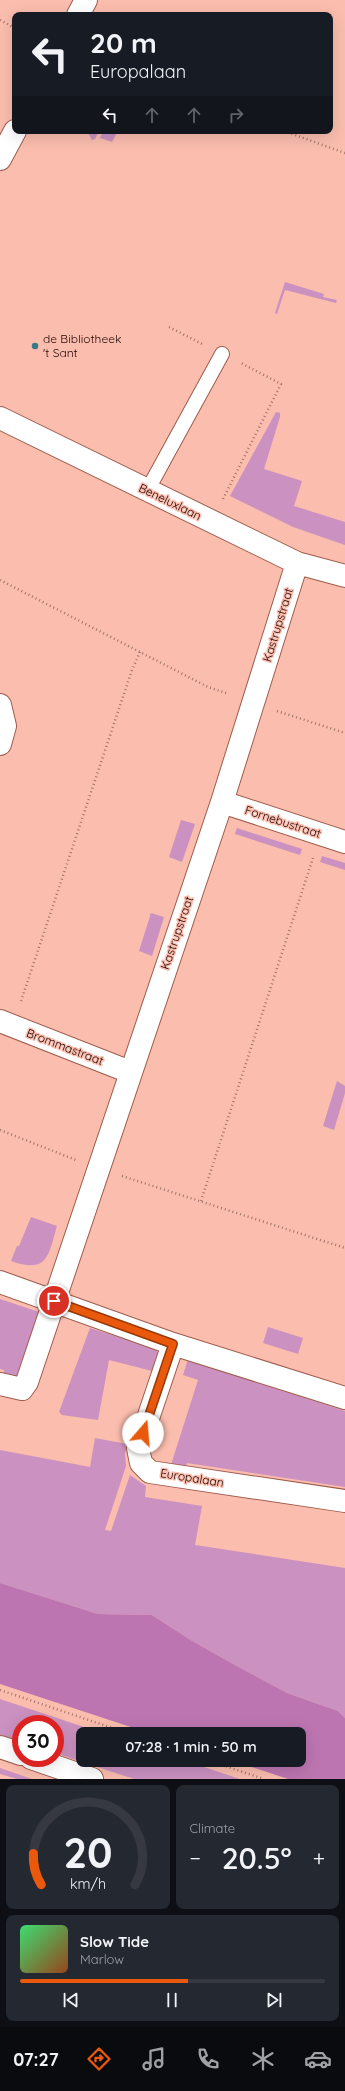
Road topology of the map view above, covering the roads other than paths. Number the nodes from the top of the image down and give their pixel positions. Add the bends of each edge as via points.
1 (86, 0) edge
2 (80, 12) edge
3 (13, 134) edge
4 (0, 159) edge
5 (222, 354) road end
6 (0, 418) edge
7 (147, 491) junction
8 (297, 564) junction
9 (345, 576) edge
10 (0, 705) edge
11 (0, 744) edge
12 (222, 802) junction
13 (345, 842) edge
14 (0, 1021) edge
15 (130, 1072) junction
16 (0, 1282) edge
17 (54, 1301) junction
18 (173, 1344) junction
19 (0, 1384) edge
20 (345, 1398) edge
21 (345, 1501) edge
22 (0, 1747) edge
23 (12, 1751) edge
24 (57, 1767) edge
25 (92, 1779) edge

1 - 2 street
3 - 4 street
5 - 7 lane
6 - 7 street, Beneluxlaan
7 - 8 street, Beneluxlaan
8 - 9 street, Beneluxlaan
8 - 12 street, Kastrupstraat
10 - 11 street via 5,726
12 - 13 street, Fornebustraat
12 - 15 street, Kastrupstraat
14 - 15 street, Brommastraat
15 - 17 street, Kastrupstraat
16 - 17 street
17 - 18 street
17 - 19 street via 27,1382 22,1389
18 - 20 street
18 - 21 street, Europalaan via 138,1448 141,1463 150,1472
22 - 23 street
24 - 25 street

